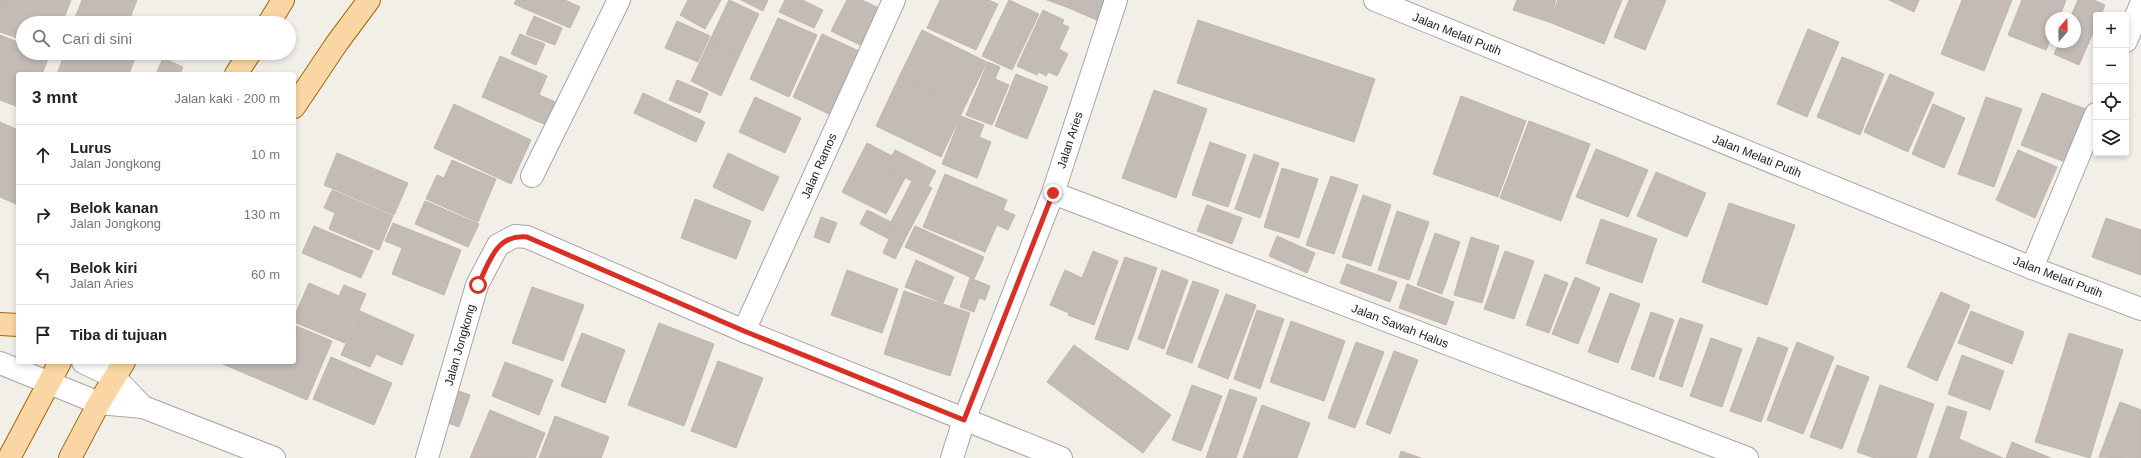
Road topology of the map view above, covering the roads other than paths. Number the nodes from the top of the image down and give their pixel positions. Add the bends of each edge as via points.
1 (283, 0) edge
2 (369, 0) edge
3 (619, 0) edge
4 (894, 0) edge
5 (1116, 0) edge
6 (1375, 0) edge
7 (2141, 4) edge
8 (273, 16) edge
9 (2129, 34) edge
10 (245, 60) edge
11 (237, 72) edge
12 (296, 104) edge
13 (2094, 120) edge
14 (532, 176) dead end
15 (1053, 193) junction
16 (2032, 268) junction
17 (2141, 309) edge
18 (0, 324) edge
19 (16, 325) edge
20 (0, 328) edge
21 (744, 331) junction
22 (16, 334) edge
23 (0, 363) edge
24 (59, 364) edge
25 (93, 364) edge
26 (119, 369) edge
27 (48, 383) junction
28 (98, 403) junction
29 (142, 407) junction
30 (964, 420) junction
31 (9, 458) edge
32 (70, 458) edge
33 (272, 458) edge
34 (427, 458) edge
35 (952, 458) edge
36 (1061, 458) edge
37 (1747, 458) edge

1 - 8 main road
2 - 12 main road
3 - 14 street
4 - 21 street, Jalan Ramos
5 - 15 street, Jalan Aries
6 - 16 street, Jalan Melati Putih
7 - 9 street
10 - 11 main road
13 - 16 street
15 - 30 street, Jalan Aries
15 - 37 street, Jalan Sawah Halus
16 - 17 street, Jalan Melati Putih
18 - 19 main road
20 - 22 street
21 - 30 street, Jalan Jongkong
21 - 34 street, Jalan Jongkong via 527,237 515,236 498,245 478,285
23 - 27 street
24 - 27 main road
25 - 26 street
26 - 28 main road
26 - 29 street
27 - 28 street
27 - 31 main road
28 - 29 street
28 - 32 main road
29 - 33 street
30 - 35 street, Jalan Aries
30 - 36 street, Jalan Jongkong

